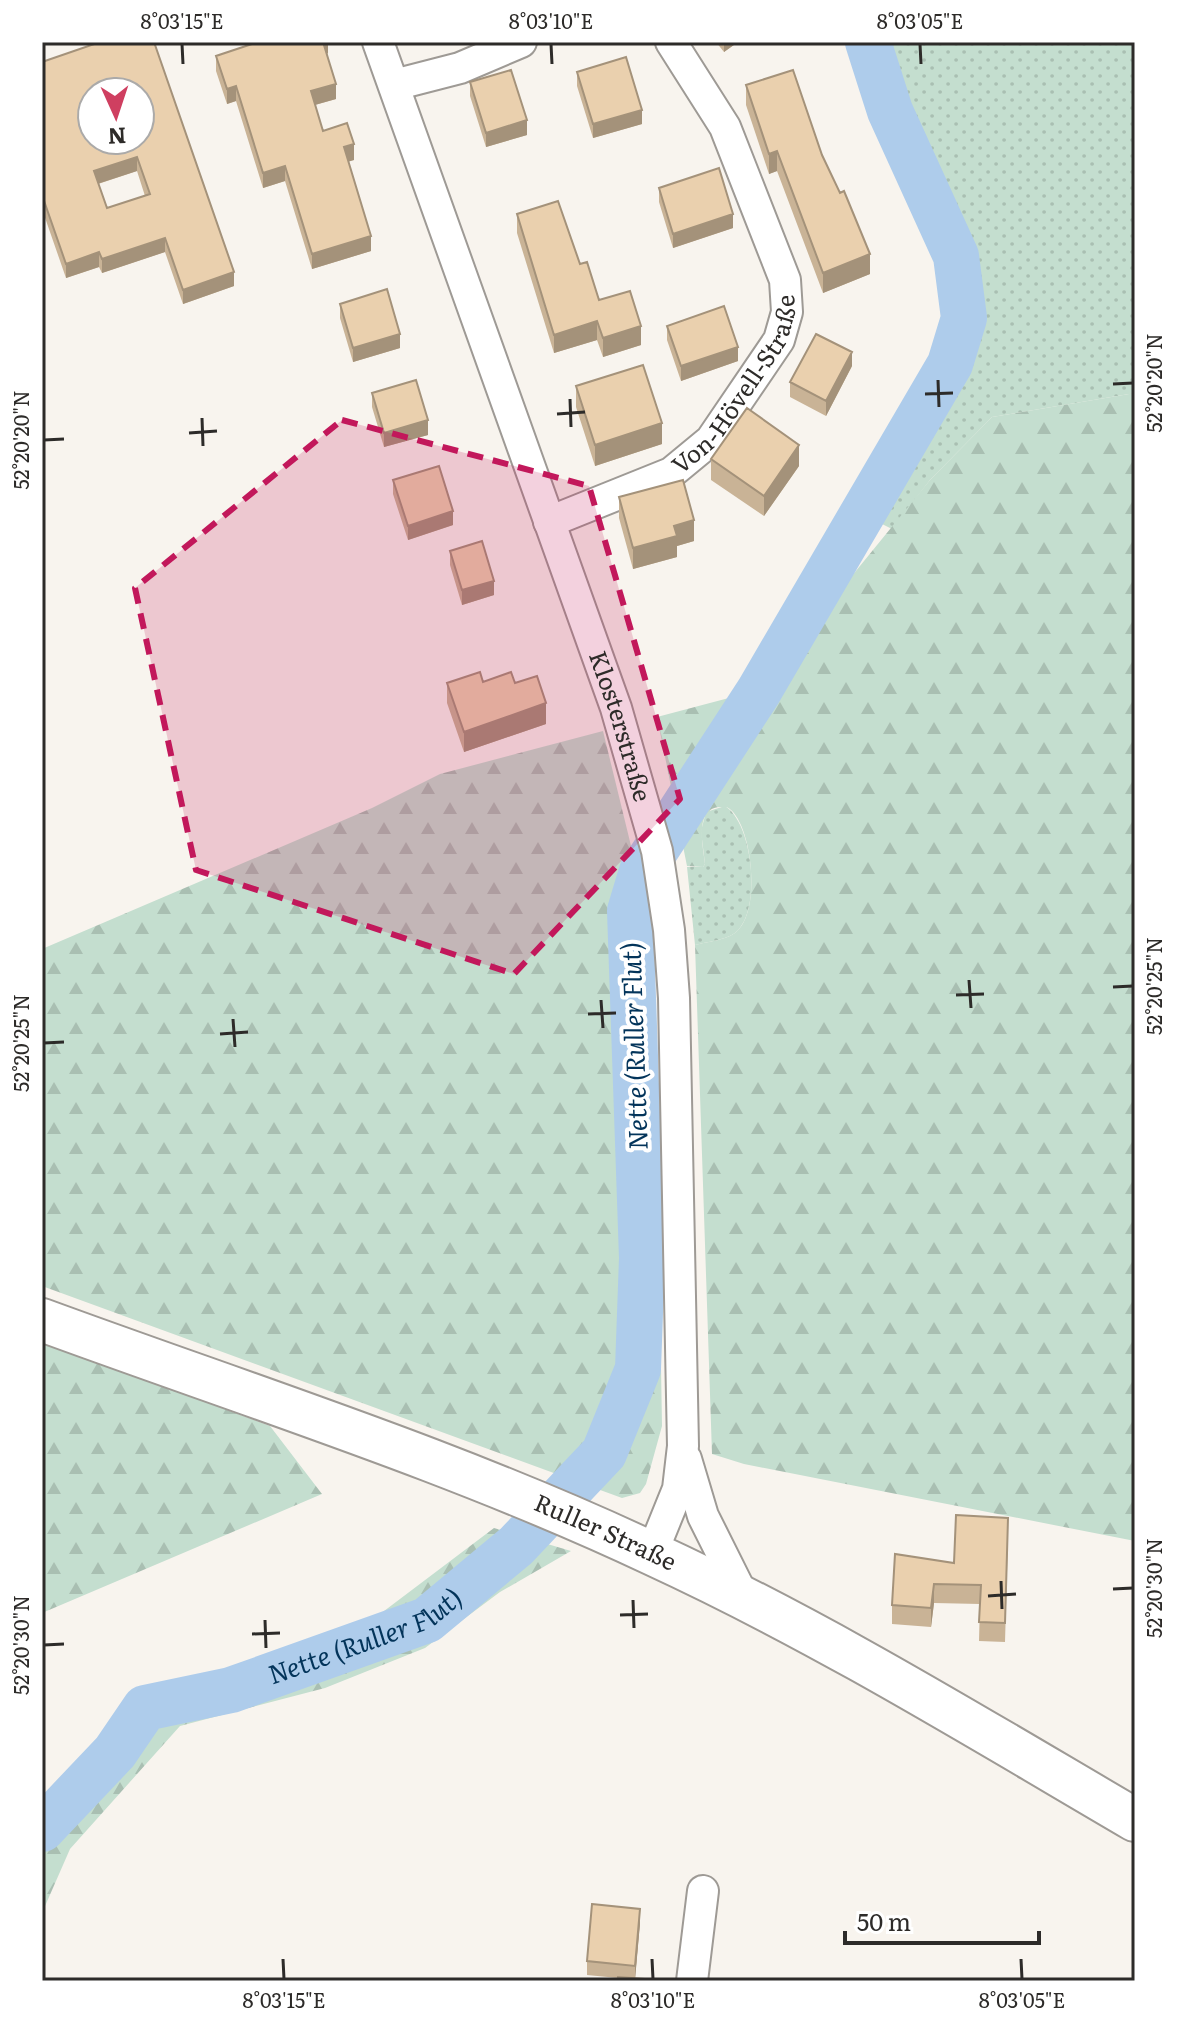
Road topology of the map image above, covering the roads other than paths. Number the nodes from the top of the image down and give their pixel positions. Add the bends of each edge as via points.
1 (378, 42) edge
2 (521, 42) edge
3 (671, 42) edge
4 (394, 85) junction
5 (549, 522) junction
6 (42, 1320) edge
7 (683, 1446) junction
8 (652, 1553) junction
9 (744, 1598) junction
10 (1135, 1820) edge
11 (703, 1891) dead end
12 (692, 1981) edge

1 - 4 street, Klosterstraße
2 - 4 street via 460,68
3 - 5 street, Von-Hövell-Straße via 725,127 785,280 787,312 779,340 711,440 671,473
4 - 5 street, Klosterstraße
5 - 7 street, Klosterstraße via 616,708 666,897 674,998
6 - 8 main road, Ruller Straße via 351,1431
7 - 8 street, Klosterstraße via 678,1489
7 - 9 street, Klosterstraße via 703,1516
8 - 9 main road, Ruller Straße
9 - 10 main road, Ruller Straße via 838,1646
11 - 12 street

